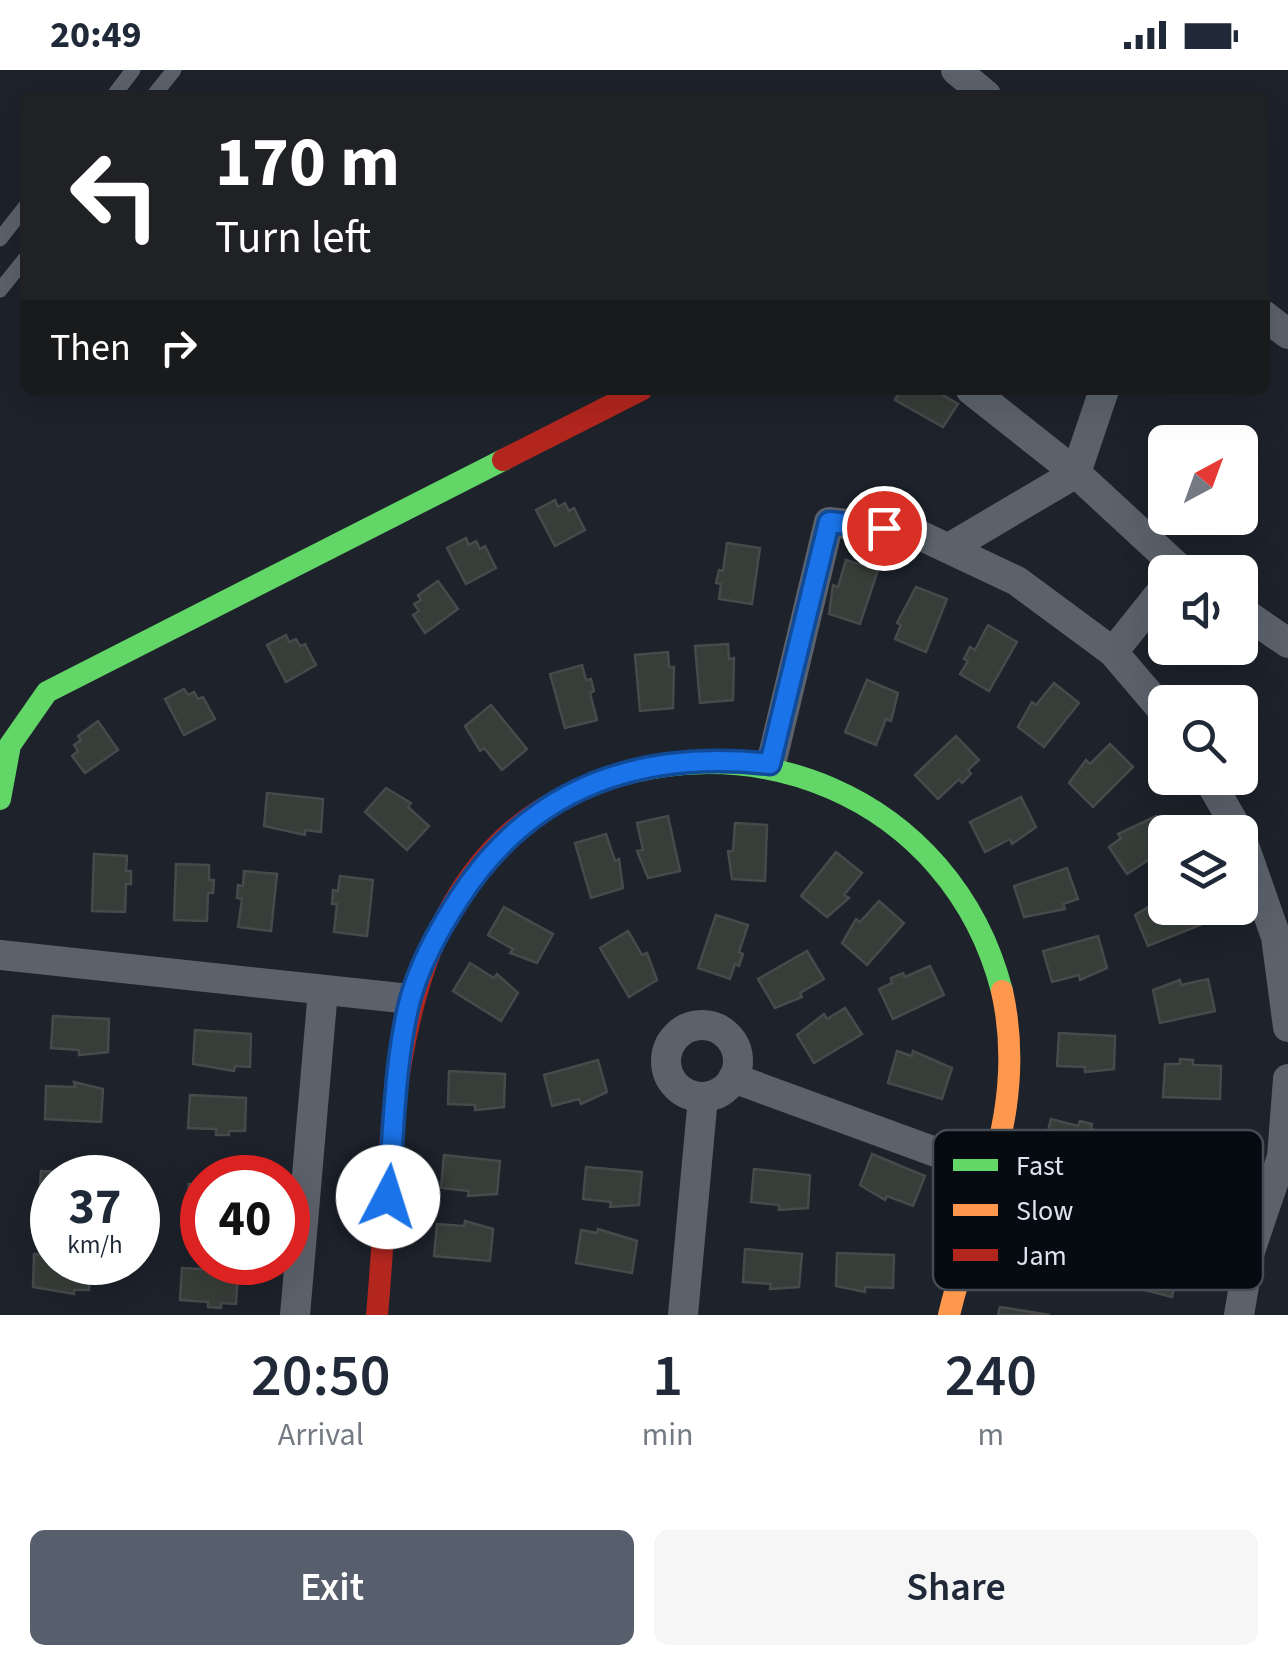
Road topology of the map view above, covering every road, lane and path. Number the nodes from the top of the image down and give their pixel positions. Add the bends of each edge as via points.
1 (133, 70) edge
2 (174, 70) edge
3 (956, 70) edge
4 (118, 90) edge
5 (158, 90) edge
6 (980, 90) edge
7 (20, 213) edge
8 (0, 239) edge
9 (20, 265) edge
10 (0, 290) edge
11 (631, 395) edge
12 (978, 395) edge
13 (1102, 395) edge
14 (1076, 473) junction
15 (949, 548) junction
16 (1156, 555) edge
17 (1148, 609) edge
18 (1258, 622) edge
19 (1288, 643) edge
20 (1113, 652) junction
21 (1148, 694) edge
22 (770, 764) junction
23 (0, 799) edge
24 (1258, 885) edge
25 (0, 956) edge
26 (322, 990) junction
27 (410, 999) junction
28 (1288, 1027) edge
29 (733, 1078) junction
30 (1288, 1079) edge
31 (703, 1097) junction
32 (1003, 1130) edge
33 (933, 1151) edge
34 (1263, 1213) edge
35 (957, 1290) edge
36 (1243, 1290) edge
37 (295, 1315) edge
38 (378, 1315) edge
39 (683, 1315) edge
40 (949, 1315) edge
41 (1238, 1315) edge

1 - 4 lane
2 - 5 lane
3 - 6 street
7 - 8 lane
9 - 10 lane
11 - 23 street via 47,692 10,744
12 - 14 street
13 - 14 street
14 - 15 street
14 - 16 street
15 - 20 street via 1017,581
15 - 22 street via 912,531 829,522
17 - 20 street
18 - 19 street
20 - 21 street
22 - 27 street via 678,761 633,769 545,808 476,872 427,952
22 - 32 street via 859,800 898,826 962,895 1004,990 1012,1046
24 - 28 street via 1276,937
25 - 26 street
26 - 27 street
26 - 37 street
27 - 38 street
29 - 31 street
29 - 31 street via 737,1055 725,1034 703,1025 682,1031 668,1048 667,1070 680,1089
29 - 33 street
30 - 34 street via 1282,1157
31 - 39 street
35 - 40 street
36 - 41 street

